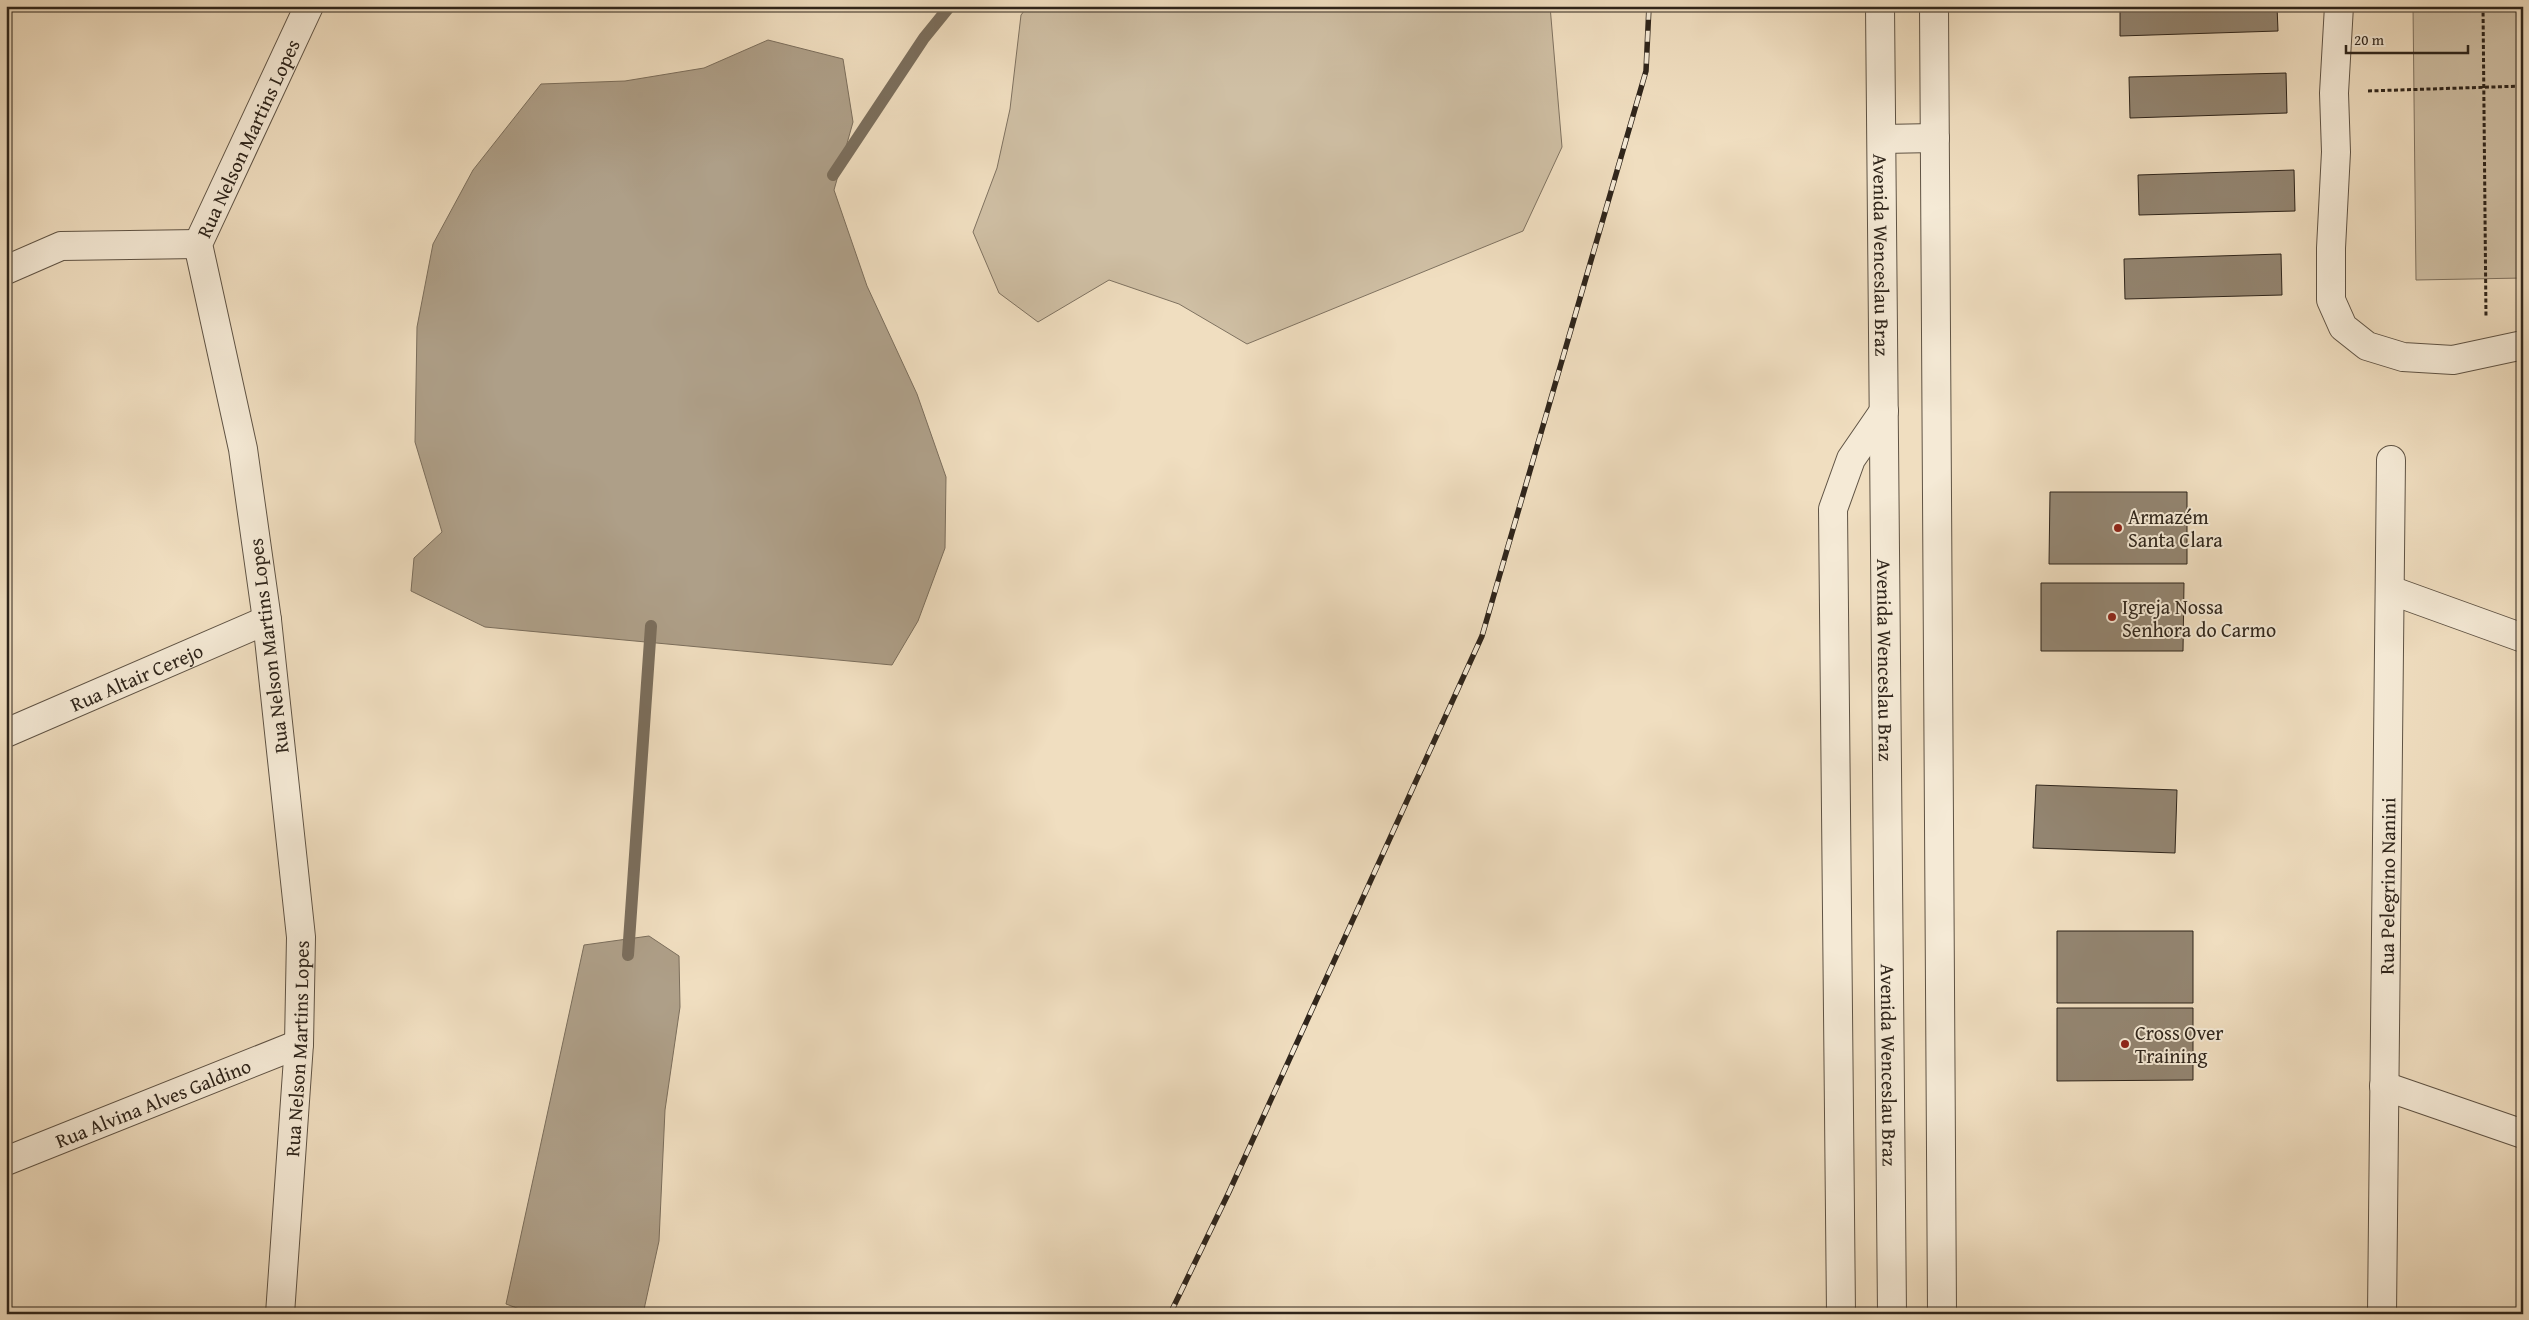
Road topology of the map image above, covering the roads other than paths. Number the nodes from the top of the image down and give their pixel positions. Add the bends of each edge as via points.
1 (309, 6) edge
2 (1880, 6) edge
3 (1934, 6) edge
4 (2339, 6) edge
5 (1935, 138) junction
6 (1882, 139) junction
7 (198, 244) junction
8 (6, 270) edge
9 (2523, 345) edge
10 (1884, 411) junction
11 (2391, 460) dead end
12 (2390, 590) junction
13 (267, 620) junction
14 (2523, 638) edge
15 (6, 733) edge
16 (300, 1044) junction
17 (2384, 1086) junction
18 (2523, 1134) edge
19 (6, 1161) edge
20 (280, 1314) edge
21 (1840, 1314) edge
22 (1892, 1314) edge
23 (1942, 1314) edge
24 (2382, 1314) edge

1 - 7 street, Rua Nelson Martins Lopes
2 - 6 street, Avenida Wenceslau Braz
3 - 5 street
4 - 9 street via 2334,93 2336,152 2331,300 2343,327 2367,346 2403,357 2453,360
5 - 6 street
5 - 23 street
6 - 10 street, Avenida Wenceslau Braz
7 - 8 street via 61,246
7 - 13 street, Rua Nelson Martins Lopes via 243,449
10 - 21 street via 1851,459 1833,509
10 - 22 street, Avenida Wenceslau Braz
11 - 12 street, Rua Pelegrino Nanini
12 - 14 street
12 - 17 street, Rua Pelegrino Nanini
13 - 15 street, Rua Altair Cerejo
13 - 16 street, Rua Nelson Martins Lopes via 301,937
16 - 19 street, Rua Alvina Alves Galdino
16 - 20 street, Rua Nelson Martins Lopes
17 - 18 street
17 - 24 street, Rua Pelegrino Nanini

